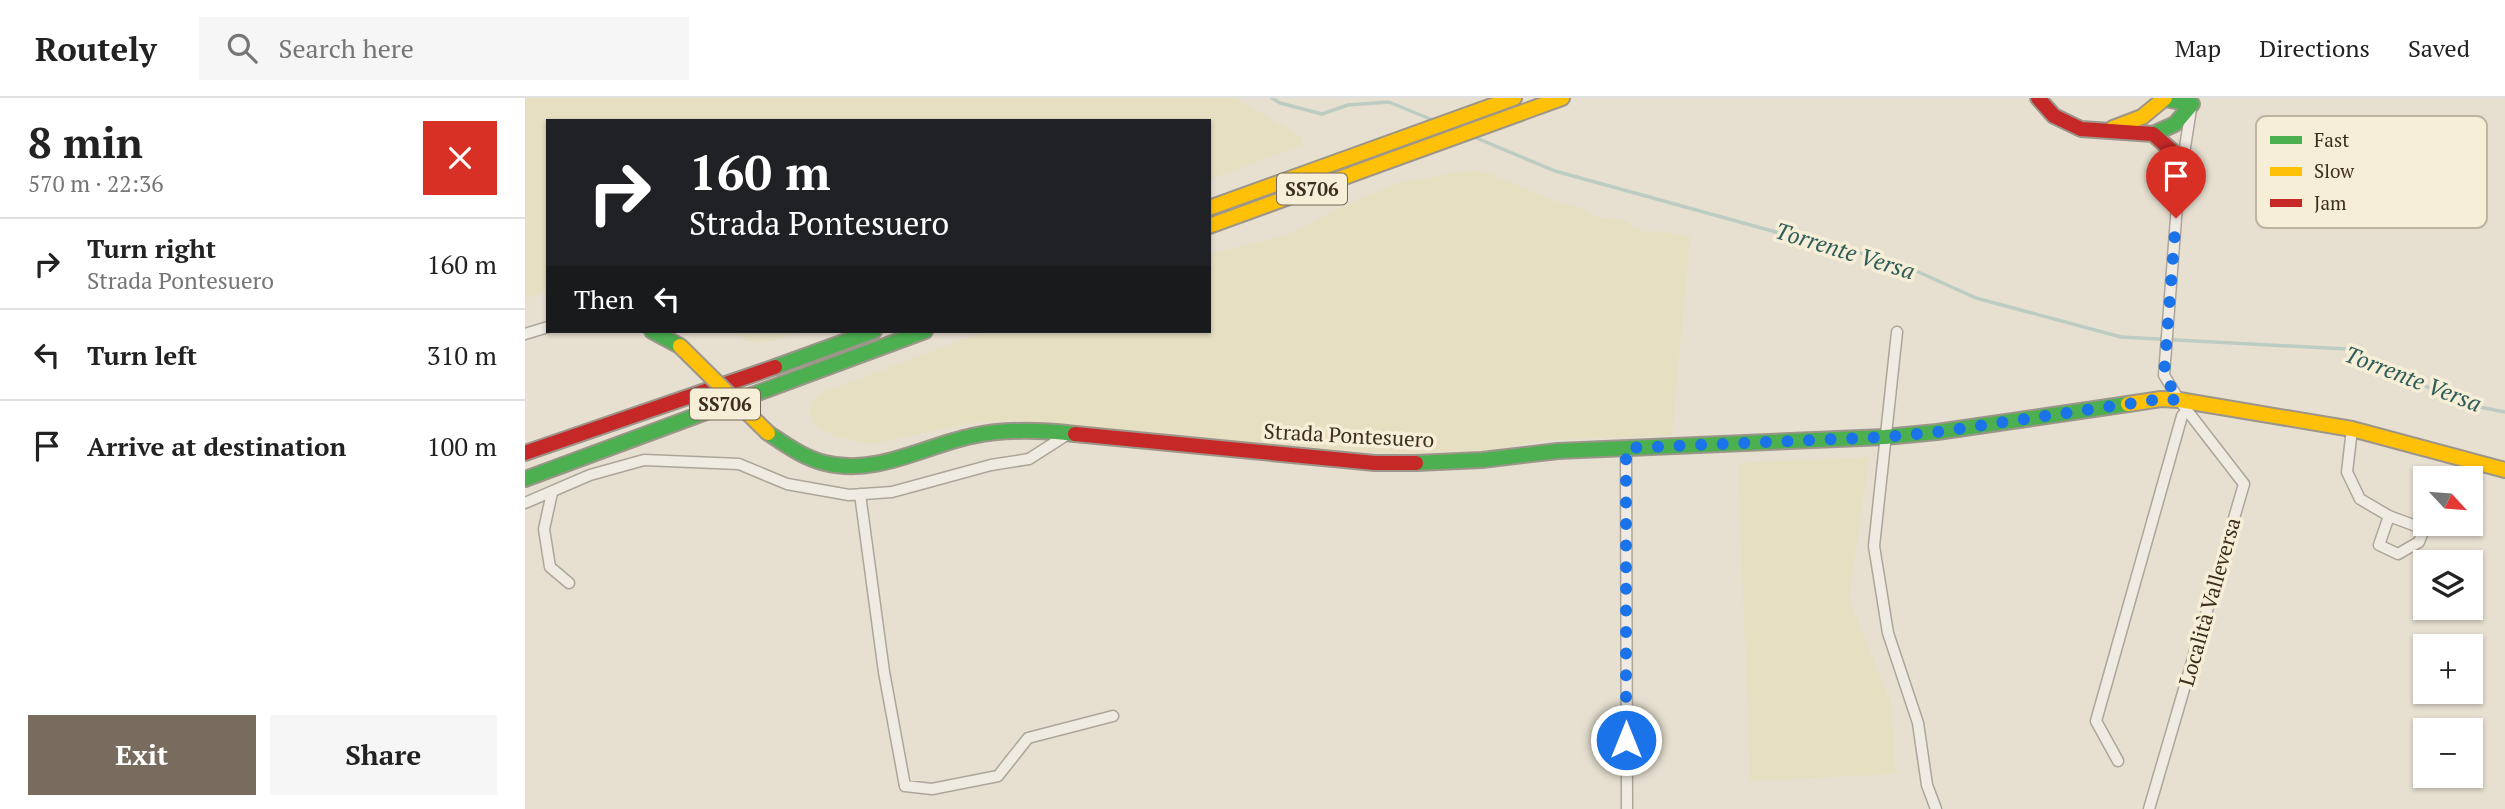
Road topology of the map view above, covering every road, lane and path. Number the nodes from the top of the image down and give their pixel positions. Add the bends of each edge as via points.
1 (1514, 98) edge
2 (1561, 98) edge
3 (2038, 98) edge
4 (2165, 98) edge
5 (2192, 101) edge
6 (2106, 131) junction
7 (2153, 134) junction
8 (2180, 179) junction
9 (1211, 207) edge
10 (1211, 225) edge
11 (546, 328) edge
12 (1897, 332) dead end
13 (656, 333) edge
14 (868, 333) edge
15 (920, 333) edge
16 (525, 334) edge
17 (2183, 405) junction
18 (2352, 429) junction
19 (1068, 433) junction
20 (1885, 437) junction
21 (1626, 448) junction
22 (525, 453) edge
23 (2505, 470) edge
24 (525, 479) edge
25 (552, 493) junction
26 (860, 494) junction
27 (525, 503) edge
28 (2389, 516) junction
29 (569, 583) dead end
30 (1113, 716) dead end
31 (2118, 761) dead end
32 (1627, 809) edge
33 (1936, 809) edge
34 (2149, 809) edge

1 - 9 main road, SS706
2 - 10 main road, SS706
3 - 6 main road via 2068,124
4 - 5 main road
4 - 6 main road via 2142,117
5 - 7 main road via 2175,124
5 - 8 street
6 - 7 main road
7 - 8 main road via 2171,150
8 - 17 street via 2164,375
11 - 16 street
12 - 20 street
13 - 19 main road, Strada Pontesuero, bridge via 680,346 768,433 823,464 856,468 883,464 974,435
14 - 22 main road, SS706
15 - 24 main road, SS706
17 - 18 main road, Strada Pontesuero
17 - 20 main road, Strada Pontesuero via 2161,399
17 - 31 street via 2096,720
17 - 34 street, Località Valleversa via 2244,484
18 - 23 main road, Strada Pontesuero
18 - 28 street via 2347,472 2360,499
19 - 21 main road, Strada Pontesuero via 1375,463
19 - 26 street via 1029,459 892,492
20 - 21 main road, Strada Pontesuero
20 - 33 street via 1874,546 1888,633 1919,723 1927,785
21 - 32 street
25 - 26 street via 590,475 644,460 739,464 787,484
25 - 27 street
25 - 29 street via 544,529 550,567
26 - 30 street via 905,786 932,789 998,776 1028,738
28 - 28 street via 2379,545 2398,554 2419,542 2424,529

